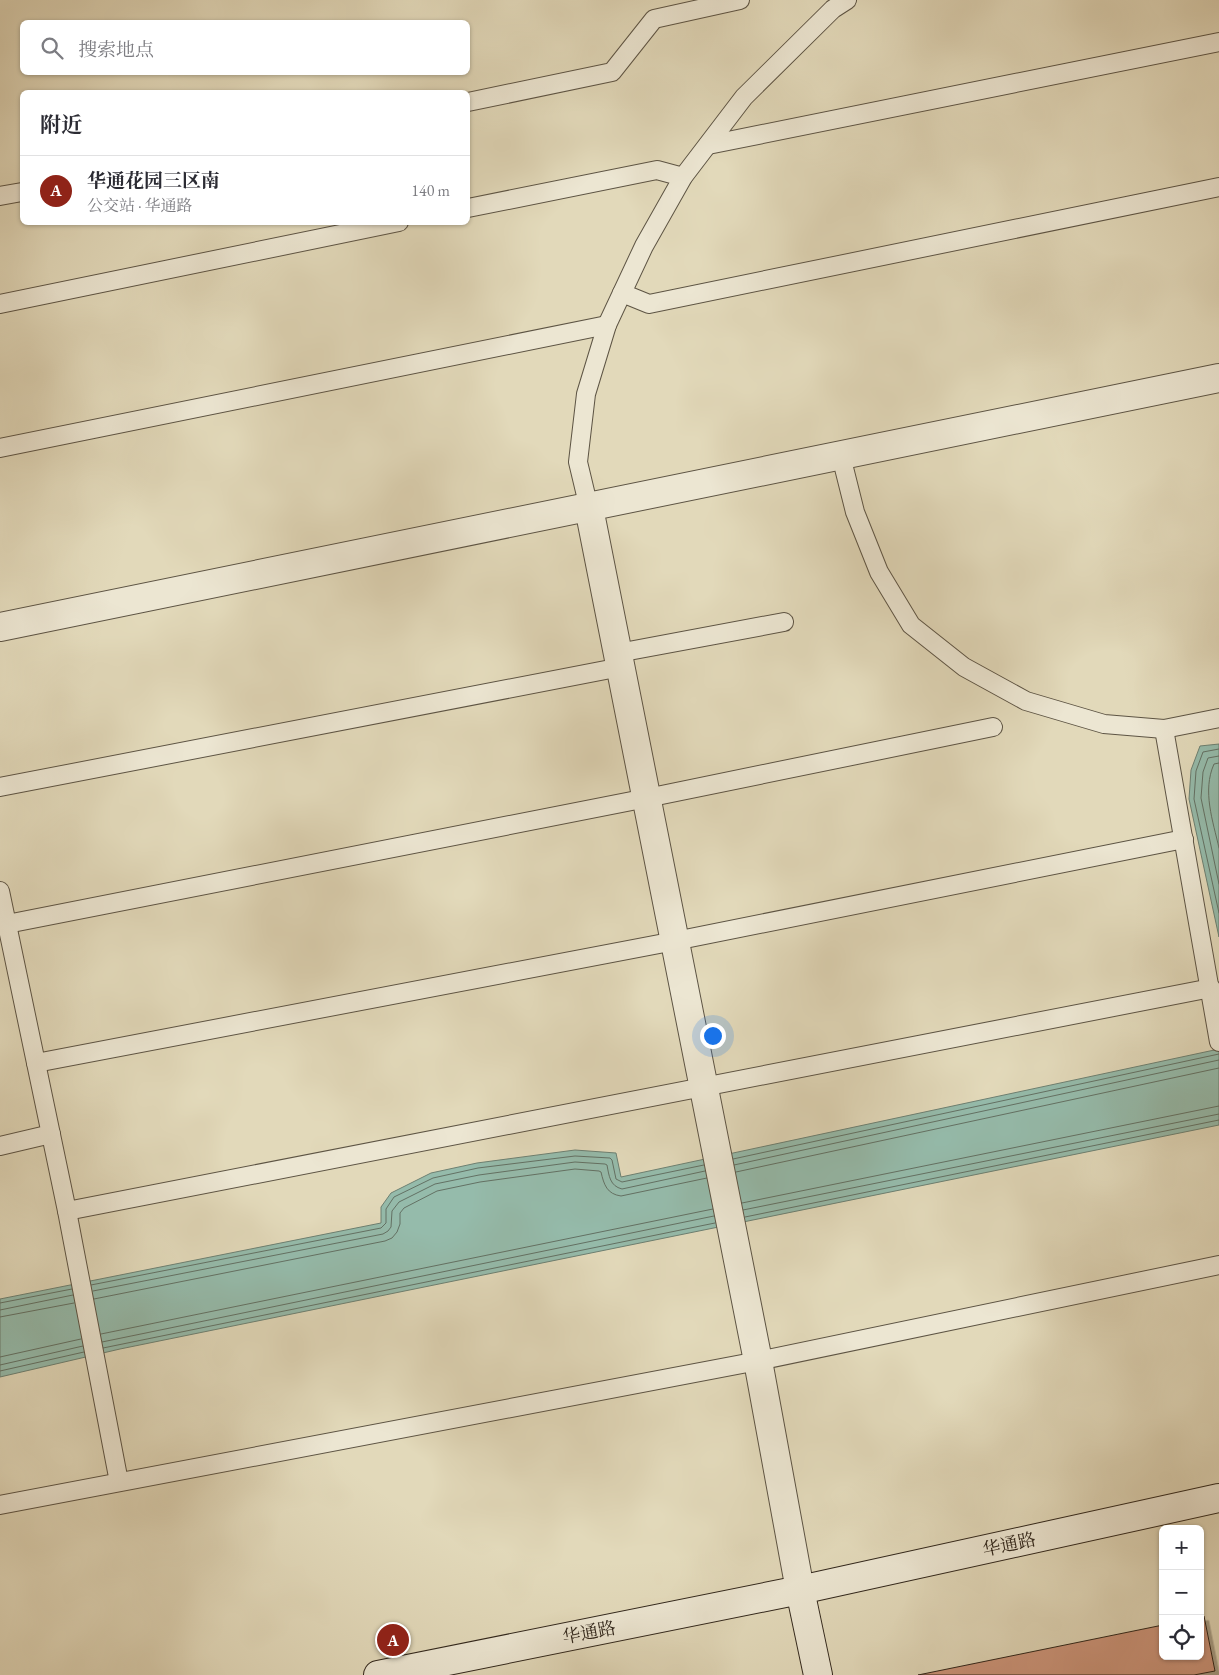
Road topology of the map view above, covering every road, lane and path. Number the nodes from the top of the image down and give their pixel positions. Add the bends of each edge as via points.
1 (740, 0) edge
2 (837, 3) edge
3 (1219, 42) edge
4 (470, 102) edge
5 (708, 145) junction
6 (683, 177) junction
7 (1219, 187) edge
8 (20, 192) edge
9 (0, 196) edge
10 (470, 208) edge
11 (383, 225) edge
12 (622, 293) junction
13 (0, 304) edge
14 (607, 325) junction
15 (1219, 378) edge
16 (0, 448) edge
17 (840, 456) junction
18 (588, 508) junction
19 (784, 622) dead end
20 (0, 627) edge
21 (619, 660) junction
22 (1219, 718) edge
23 (993, 727) dead end
24 (1164, 730) junction
25 (0, 787) edge
26 (647, 798) junction
27 (1184, 839) junction
28 (0, 891) edge
29 (7, 924) junction
30 (675, 941) junction
31 (1210, 988) junction
32 (1219, 1041) edge
33 (36, 1063) junction
34 (706, 1099) junction
35 (51, 1134) junction
36 (0, 1146) edge
37 (66, 1211) junction
38 (1219, 1265) edge
39 (758, 1361) junction
40 (119, 1482) junction
41 (1219, 1498) edge
42 (0, 1505) edge
43 (800, 1590) junction
44 (378, 1675) edge
45 (818, 1675) edge

1 - 4 lane via 654,19 612,72
2 - 5 lane via 744,97
3 - 5 lane
5 - 6 lane
6 - 10 lane via 657,170
6 - 12 lane
7 - 12 lane via 650,304
8 - 9 lane
11 - 13 lane
12 - 14 lane
14 - 16 lane
14 - 18 lane via 586,394 578,462
15 - 17 street
17 - 18 street
17 - 24 lane via 855,512 879,572 911,625 964,667 1026,701 1104,724
18 - 20 street
18 - 21 street
19 - 21 lane
21 - 25 lane
21 - 26 street
22 - 24 lane
23 - 26 lane
24 - 27 lane
26 - 29 lane
26 - 30 street
27 - 30 lane
27 - 31 lane
28 - 29 lane
29 - 33 lane
30 - 33 lane
30 - 34 street
31 - 32 lane
31 - 34 lane
33 - 35 lane
34 - 37 lane
34 - 39 street
35 - 36 lane
35 - 37 lane
37 - 40 lane
38 - 39 lane
39 - 40 lane
39 - 43 street
40 - 42 lane
41 - 43 street, 华通路
43 - 44 street, 华通路
43 - 45 street

